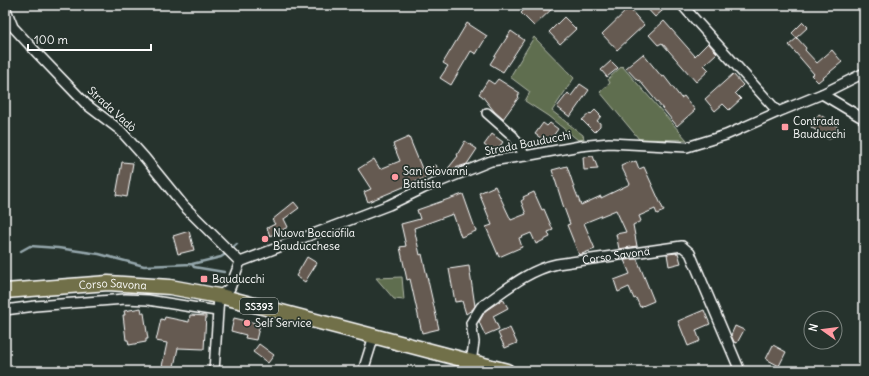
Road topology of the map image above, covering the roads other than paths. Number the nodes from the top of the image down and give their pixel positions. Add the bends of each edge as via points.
1 (682, 5) edge
2 (5, 7) edge
3 (864, 73) edge
4 (822, 94) junction
5 (778, 112) junction
6 (487, 113) dead end
7 (864, 119) edge
8 (524, 156) junction
9 (240, 262) junction
10 (5, 290) edge
11 (219, 296) junction
12 (5, 310) edge
13 (218, 311) junction
14 (374, 336) junction
15 (471, 362) junction
16 (214, 371) edge
17 (363, 371) edge
18 (507, 371) edge
19 (740, 371) edge

1 - 5 street
2 - 9 street, Strada Vadò via 13,27 87,105 120,130 184,206
3 - 4 street, Strada Bauducchi
4 - 5 street, Strada Bauducchi
4 - 7 street
5 - 8 street, Strada Bauducchi via 726,135 687,147 609,143
6 - 8 street via 513,136
8 - 9 street, Strada Bauducchi via 491,161 389,205
9 - 11 street via 230,288
10 - 11 main road, Corso Savona / SS393 via 108,283 170,287
11 - 13 street
11 - 14 main road, Corso Savona / SS393
12 - 13 street, Corso Savona via 125,299
13 - 16 street
14 - 15 main road, Corso Savona / SS393
14 - 17 street
15 - 18 main road, Corso Savona / SS393
15 - 19 street, Corso Savona via 474,342 471,322 476,313 525,276 557,264 682,246 690,253

